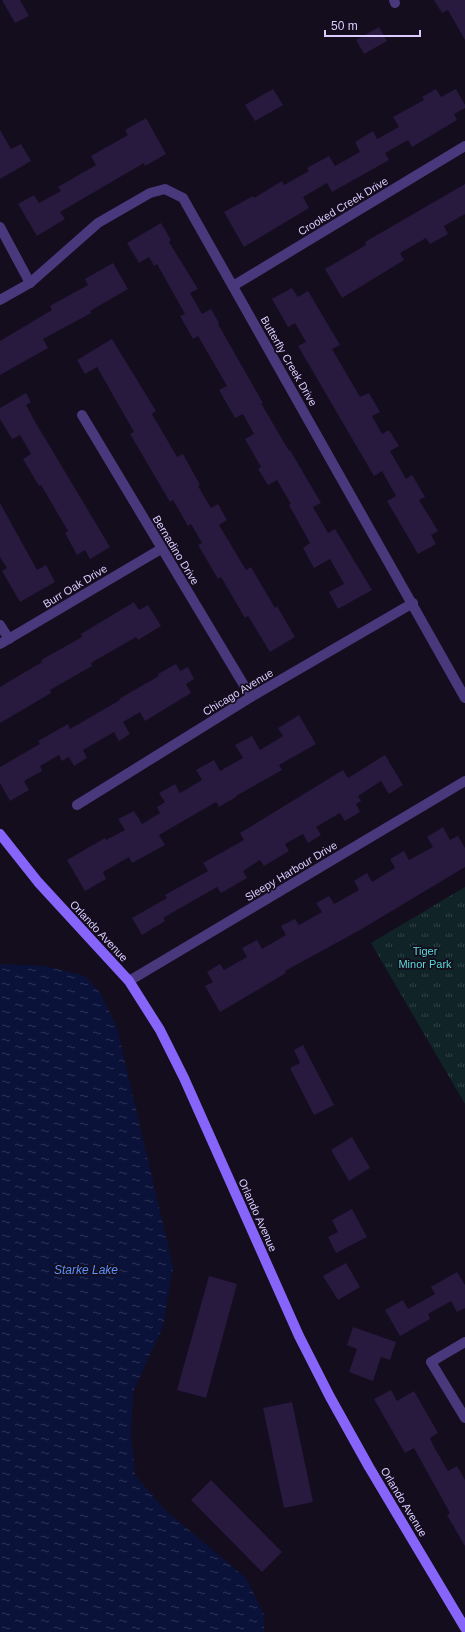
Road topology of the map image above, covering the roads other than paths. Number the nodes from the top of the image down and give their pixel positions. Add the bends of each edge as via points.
1 (465, 146) edge
2 (0, 227) edge
3 (30, 282) junction
4 (232, 286) junction
5 (0, 300) edge
6 (82, 415) dead end
7 (161, 549) junction
8 (413, 603) junction
9 (0, 625) edge
10 (4, 642) edge
11 (251, 697) junction
12 (465, 698) edge
13 (465, 781) edge
14 (77, 805) dead end
15 (0, 834) edge
16 (128, 981) junction
17 (465, 1342) edge
18 (465, 1418) edge
19 (465, 1628) edge

1 - 4 street, Crooked Creek Drive
2 - 3 street
3 - 4 street, Butterfly Creek Drive via 98,223 150,193 165,189 183,198
3 - 5 street, Butterfly Creek Drive
4 - 8 street, Butterfly Creek Drive
6 - 7 street, Bernadino Drive
7 - 10 street, Burr Oak Drive
7 - 11 street, Bernadino Drive
8 - 11 street, Chicago Avenue
8 - 12 street, Butterfly Creek Drive
9 - 10 street
11 - 14 street, Chicago Avenue
13 - 16 street, Sleepy Harbour Drive
15 - 16 street, Orlando Avenue via 38,882
16 - 19 street, Orlando Avenue via 160,1030 184,1078 299,1336 330,1397
17 - 18 street via 431,1362

